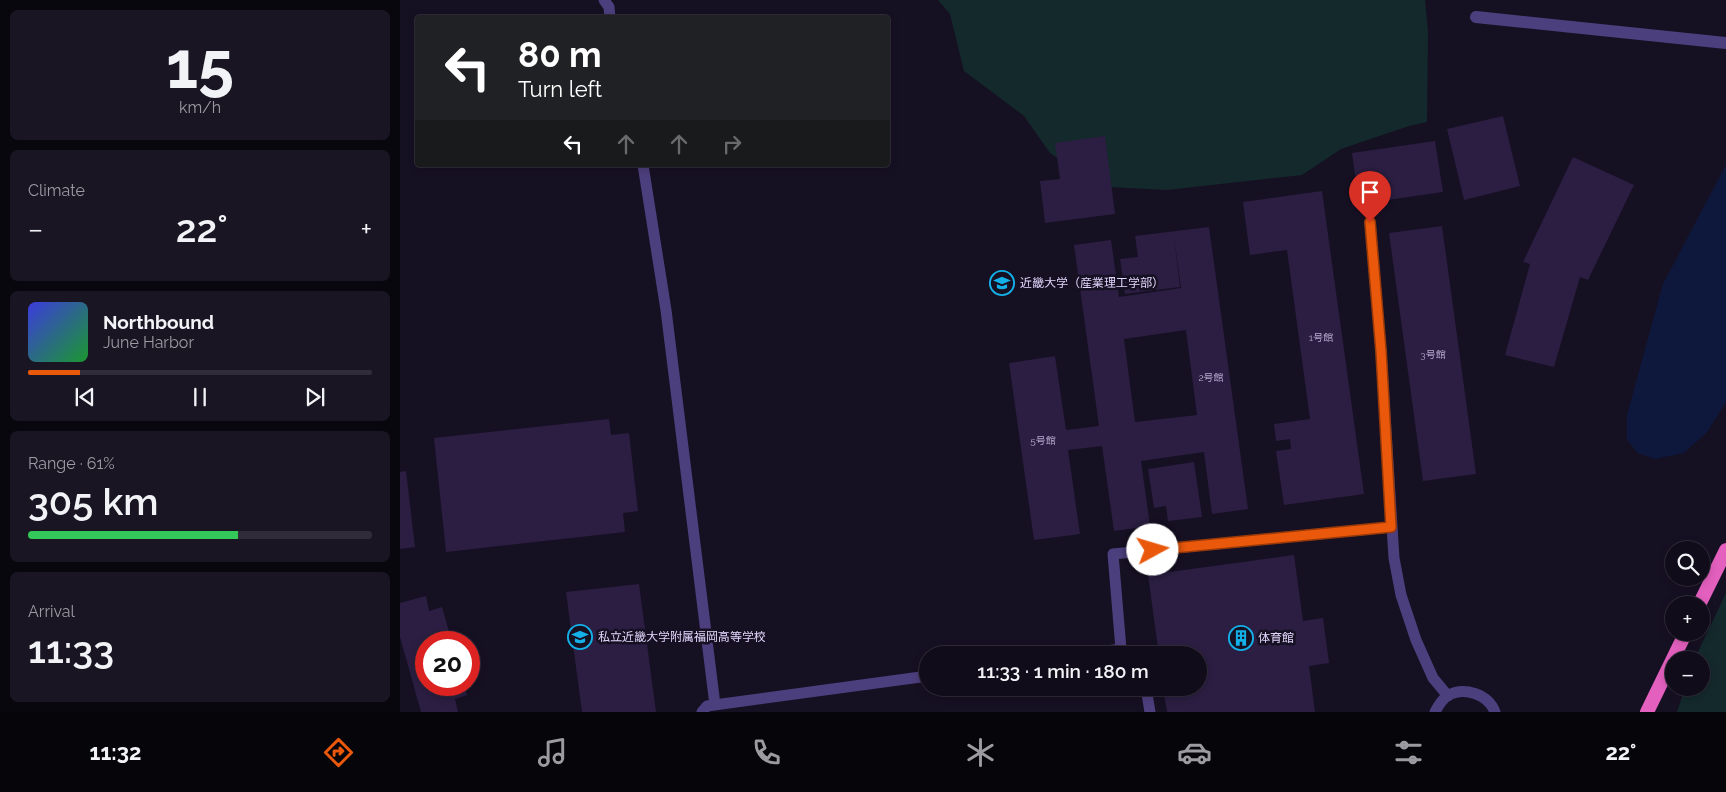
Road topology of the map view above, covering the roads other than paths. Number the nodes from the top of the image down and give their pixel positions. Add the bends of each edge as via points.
1 (604, 0) edge
2 (610, 15) edge
3 (1476, 17) dead end
4 (1726, 43) edge
5 (643, 167) edge
6 (1370, 222) dead end
7 (1391, 527) junction
8 (1726, 550) edge
9 (1703, 596) edge
10 (1682, 641) edge
11 (1122, 646) edge
12 (919, 677) edge
13 (1147, 696) edge
14 (1448, 696) junction
15 (715, 705) junction
16 (702, 712) edge
17 (1150, 712) edge
18 (1435, 712) edge
19 (1495, 712) edge
20 (1647, 712) edge

1 - 2 lane
3 - 4 street
5 - 15 lane via 666,310
6 - 7 lane
7 - 11 lane via 1113,554
7 - 14 lane via 1401,595 1416,640 1433,678
8 - 9 highway
10 - 20 highway
12 - 15 lane
13 - 17 lane
14 - 18 lane
14 - 19 lane via 1463,692 1478,694
15 - 16 lane via 707,706

